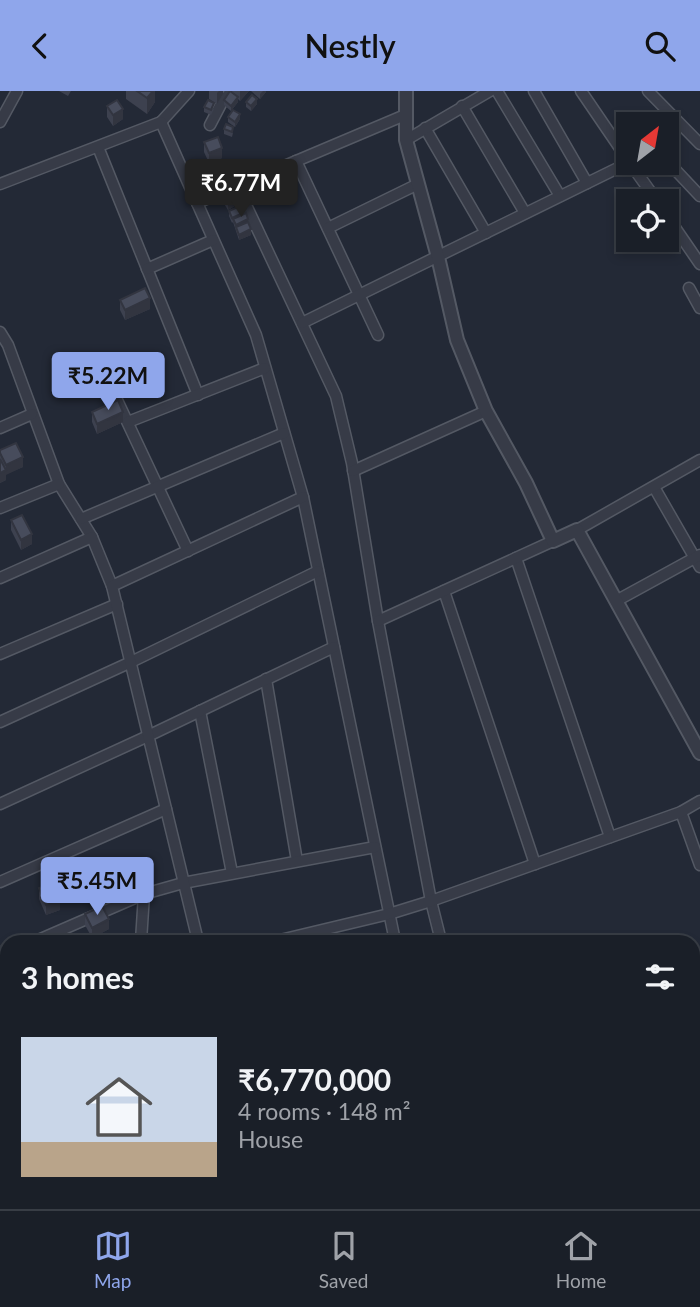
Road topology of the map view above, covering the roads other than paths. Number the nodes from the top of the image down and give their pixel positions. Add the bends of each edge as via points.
1 (17, 91) edge
2 (189, 91) edge
3 (231, 91) edge
4 (406, 91) edge
5 (490, 91) edge
6 (497, 91) edge
7 (534, 91) edge
8 (581, 91) edge
9 (648, 91) edge
10 (462, 107) junction
11 (405, 115) junction
12 (0, 122) edge
13 (161, 123) junction
14 (211, 125) dead end
15 (425, 128) junction
16 (406, 140) junction
17 (616, 143) edge
18 (700, 144) edge
19 (98, 147) junction
20 (296, 161) junction
21 (616, 168) edge
22 (679, 174) edge
23 (587, 183) junction
24 (0, 184) edge
25 (416, 184) junction
26 (237, 186) junction
27 (700, 196) edge
28 (560, 197) junction
29 (197, 203) junction
30 (525, 213) junction
31 (328, 228) junction
32 (486, 233) junction
33 (679, 233) edge
34 (214, 240) junction
35 (438, 257) junction
36 (700, 264) edge
37 (147, 269) junction
38 (689, 288) dead end
39 (360, 295) junction
40 (700, 308) edge
41 (302, 323) junction
42 (0, 332) edge
43 (378, 335) dead end
44 (4, 347) edge
45 (100, 364) dead end
46 (265, 368) junction
47 (198, 394) junction
48 (486, 411) junction
49 (32, 414) junction
50 (128, 422) junction
51 (0, 428) edge
52 (284, 433) junction
53 (700, 460) edge
54 (353, 471) junction
55 (59, 484) junction
56 (158, 487) junction
57 (654, 487) junction
58 (303, 497) junction
59 (0, 508) edge
60 (81, 519) junction
61 (577, 530) junction
62 (92, 537) junction
63 (554, 541) junction
64 (188, 551) junction
65 (516, 558) junction
66 (698, 560) edge
67 (318, 571) junction
68 (0, 578) edge
69 (112, 586) junction
70 (444, 591) junction
71 (616, 601) junction
72 (117, 604) junction
73 (379, 621) junction
74 (334, 647) junction
75 (0, 655) edge
76 (131, 662) junction
77 (266, 679) junction
78 (200, 711) junction
79 (0, 722) edge
80 (148, 736) junction
81 (700, 753) edge
82 (700, 801) edge
83 (0, 804) edge
84 (166, 809) junction
85 (681, 812) junction
86 (610, 837) junction
87 (375, 846) junction
88 (297, 861) junction
89 (535, 864) junction
90 (700, 865) edge
91 (232, 873) junction
92 (0, 881) edge
93 (183, 883) junction
94 (144, 894) junction
95 (431, 901) junction
96 (389, 914) junction
97 (50, 935) edge
98 (141, 935) edge
99 (196, 935) edge
100 (301, 935) edge
101 (394, 935) edge
102 (440, 935) edge

1 - 12 street
2 - 13 street
3 - 14 street
4 - 11 street
5 - 10 street
6 - 28 street
7 - 23 street
8 - 17 street
9 - 18 street
10 - 15 street
10 - 30 street
11 - 16 street
11 - 20 street
13 - 19 street
13 - 29 street
15 - 16 street
15 - 32 street
16 - 25 street
19 - 24 street
19 - 37 street
20 - 26 street
20 - 31 street
21 - 23 street
22 - 27 street
23 - 28 street
25 - 31 street
25 - 35 street
26 - 29 street
26 - 41 street
28 - 30 street
29 - 34 street
30 - 32 street
31 - 39 street
32 - 35 street
33 - 36 street
34 - 37 street
34 - 46 street via 256,335
35 - 39 street
35 - 48 street via 457,340
37 - 47 street
38 - 40 street
39 - 41 street
39 - 43 street
41 - 54 street via 336,396
42 - 44 street
44 - 49 street
45 - 50 street
46 - 47 street
46 - 52 street
47 - 50 street
48 - 54 street
48 - 63 street
49 - 51 street
49 - 55 street
50 - 56 street
52 - 56 street
52 - 58 street
53 - 57 street
54 - 73 street
55 - 59 street
55 - 60 street
56 - 60 street
56 - 64 street
57 - 61 street
57 - 66 street
58 - 64 street
58 - 67 street
60 - 62 street
61 - 63 street
61 - 71 street
62 - 68 street
62 - 69 street
63 - 65 street
64 - 69 street
65 - 70 street
65 - 86 street
66 - 71 street
67 - 74 street
67 - 76 street
69 - 72 street
70 - 73 street
70 - 89 street
71 - 81 street
72 - 75 street
72 - 76 street
73 - 95 street
74 - 77 street
74 - 87 street
76 - 79 street
76 - 80 street
77 - 78 street
77 - 88 street
78 - 80 street
78 - 91 street
80 - 83 street
80 - 84 street
82 - 85 street
84 - 92 street
84 - 93 street
85 - 86 street
85 - 90 street
86 - 89 street
87 - 88 street
87 - 96 street
88 - 91 street
89 - 95 street
91 - 93 street
93 - 94 street
93 - 99 street
94 - 97 street
94 - 98 street
95 - 96 street
95 - 102 street
96 - 100 street
96 - 101 street

